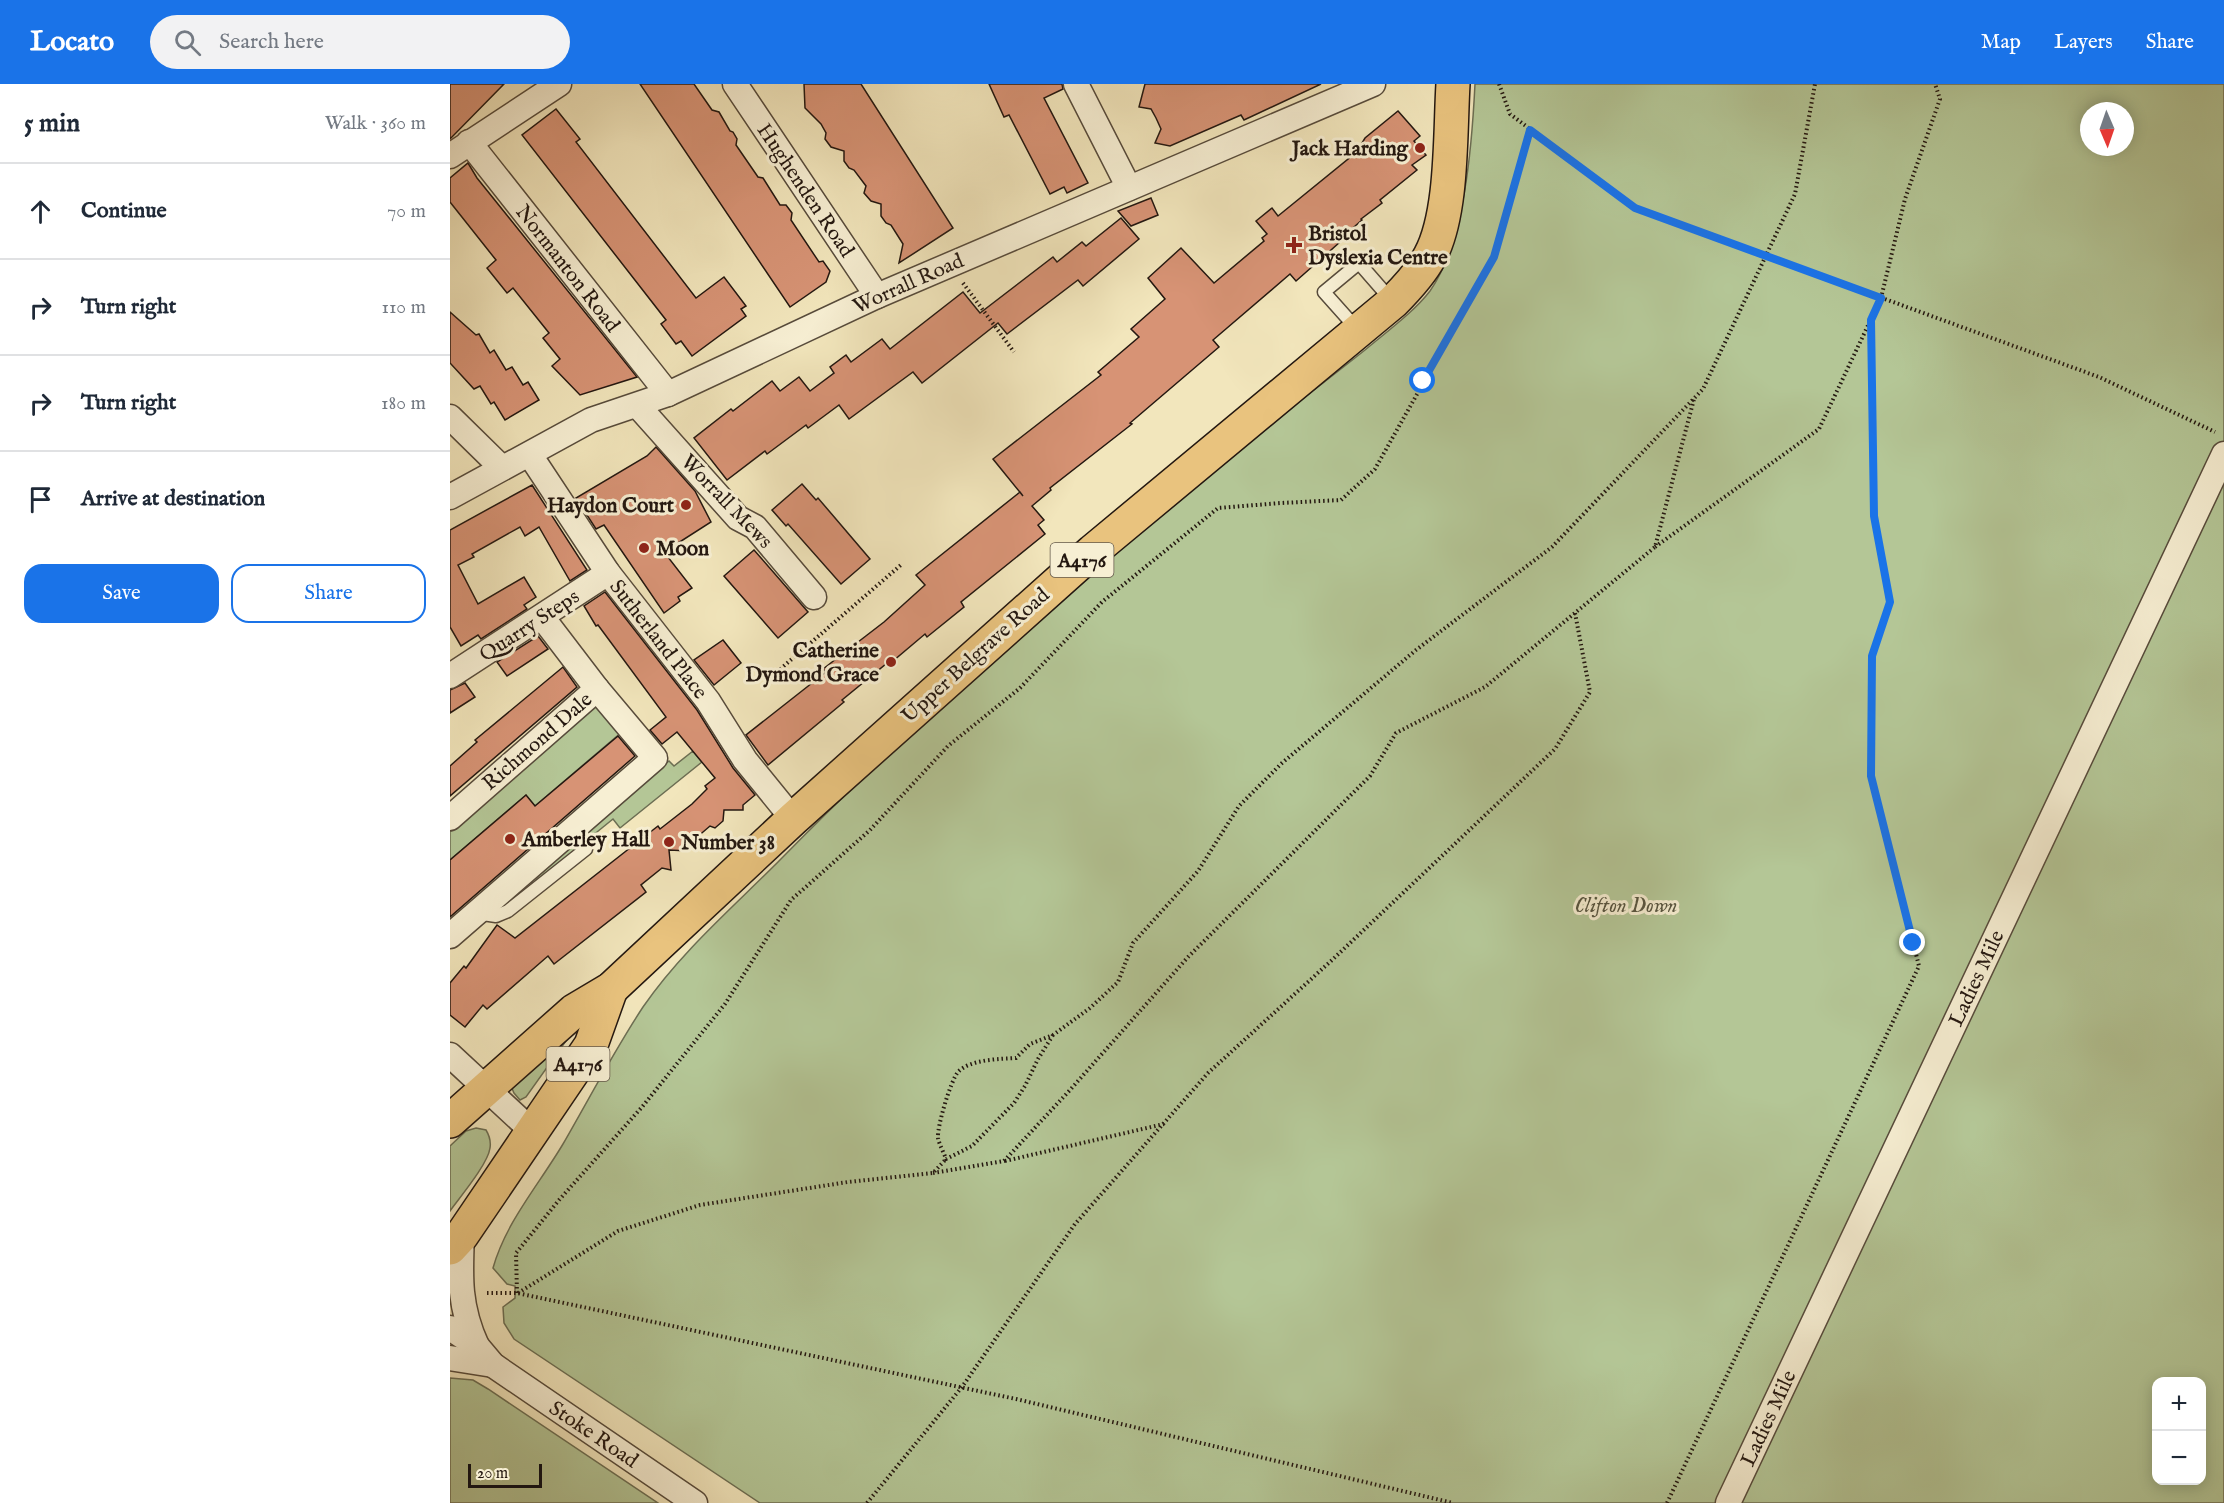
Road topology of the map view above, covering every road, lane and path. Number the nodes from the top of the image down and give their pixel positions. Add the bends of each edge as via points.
1 (559, 84) edge
2 (735, 84) edge
3 (1076, 84) edge
4 (1373, 84) edge
5 (1453, 84) edge
6 (1499, 84) edge
7 (1815, 84) edge
8 (1935, 84) edge
9 (1530, 130) junction
10 (459, 149) edge
11 (1129, 188) junction
12 (1766, 256) junction
13 (950, 265) junction
14 (877, 296) junction
15 (1881, 298) junction
16 (1393, 302) junction
17 (1871, 320) junction
18 (1358, 330) junction
19 (1014, 352) dead end
20 (668, 394) junction
21 (1695, 397) junction
22 (638, 406) junction
23 (450, 417) edge
24 (2224, 436) edge
25 (530, 454) junction
26 (2224, 454) edge
27 (502, 468) junction
28 (450, 497) edge
29 (1655, 547) junction
30 (902, 564) dead end
31 (608, 573) junction
32 (814, 597) dead end
33 (1575, 613) junction
34 (542, 617) junction
35 (450, 676) edge
36 (770, 678) dead end
37 (597, 689) junction
38 (450, 818) edge
39 (793, 819) junction
40 (585, 849) dead end
41 (476, 913) junction
42 (450, 936) edge
43 (611, 990) junction
44 (1053, 1035) junction
45 (450, 1055) edge
46 (488, 1089) junction
47 (450, 1121) edge
48 (1164, 1124) junction
49 (532, 1131) junction
50 (946, 1160) junction
51 (1004, 1161) junction
52 (933, 1173) junction
53 (456, 1242) edge
54 (517, 1293) junction
55 (460, 1295) junction
56 (450, 1328) edge
57 (477, 1346) junction
58 (450, 1358) edge
59 (493, 1365) junction
60 (962, 1388) junction
61 (695, 1503) edge
62 (867, 1503) edge
63 (1453, 1503) edge
64 (1666, 1503) edge
65 (1728, 1503) edge

1 - 10 street
2 - 14 street, Hughenden Road
3 - 11 street
4 - 11 street, Worrall Road
5 - 16 main road, Upper Belgrave Road / A4176 via 1446,202 1440,231 1430,256
6 - 9 path via 1510,114
7 - 12 path via 1795,194
8 - 15 path via 1940,99 1905,199
9 - 12 path via 1635,208
9 - 54 path via 1494,257 1375,469 1341,500 1218,508 1102,602 1020,688 948,746 870,830 791,900 725,1004 516,1253
10 - 20 street, Normanton Road
11 - 13 street, Worrall Road
12 - 15 path
12 - 21 path via 1703,388
13 - 14 street, Worrall Road
13 - 19 path
14 - 20 street, Worrall Road
15 - 17 path
15 - 24 path via 2099,377
16 - 18 main road, Upper Belgrave Road / A4176
16 - 18 lane via 1359,263 1324,292
17 - 29 path via 1819,429
17 - 64 path via 1874,516 1890,602 1872,656 1871,776 1918,966
18 - 39 main road, Upper Belgrave Road / A4176 via 1093,550
20 - 22 street, Worrall Road
21 - 29 path
21 - 44 path via 1552,547 1416,650 1282,763 1239,806 1198,871 1133,942 1118,982
22 - 25 street, Worrall Road via 591,420
22 - 32 street, Worrall Mews via 738,518 755,527
23 - 27 street
25 - 27 street, Worrall Road
25 - 31 street, Sutherland Place
26 - 65 street, Ladies Mile
27 - 28 street, Worrall Road
29 - 33 path
30 - 36 path
31 - 34 street, Quarry Steps
31 - 39 street, Sutherland Place
33 - 48 path via 1590,692 1555,748 1209,1073
33 - 51 path via 1485,687 1396,733 1370,776 1188,957
34 - 35 street, Quarry Steps
34 - 37 street
37 - 38 street, Richmond Dale
37 - 41 street via 655,758
39 - 43 main road, Upper Belgrave Road / A4176
40 - 41 lane via 507,911 496,916
41 - 42 street
43 - 46 main road, Upper Belgrave Road / A4176 via 574,1011
43 - 49 main road, Upper Belgrave Road / A4176 via 591,1045
44 - 50 path via 1014,1103 972,1146
44 - 50 path via 1030,1044 1016,1058 992,1059 958,1072 947,1094 938,1138
45 - 46 street
46 - 47 main road, Upper Belgrave Road / A4176
46 - 49 street
48 - 51 path
48 - 60 path via 1075,1224
49 - 53 main road, Upper Belgrave Road / A4176
50 - 52 path
51 - 52 path
52 - 54 path via 700,1205 618,1231
53 - 55 street, Stoke Road
54 - 55 path
54 - 60 path
55 - 57 street, Stoke Road
56 - 57 street, Stoke Road
57 - 59 street, Stoke Road
58 - 59 street, Stoke Road
59 - 61 street, Stoke Road
60 - 62 path
60 - 63 path

